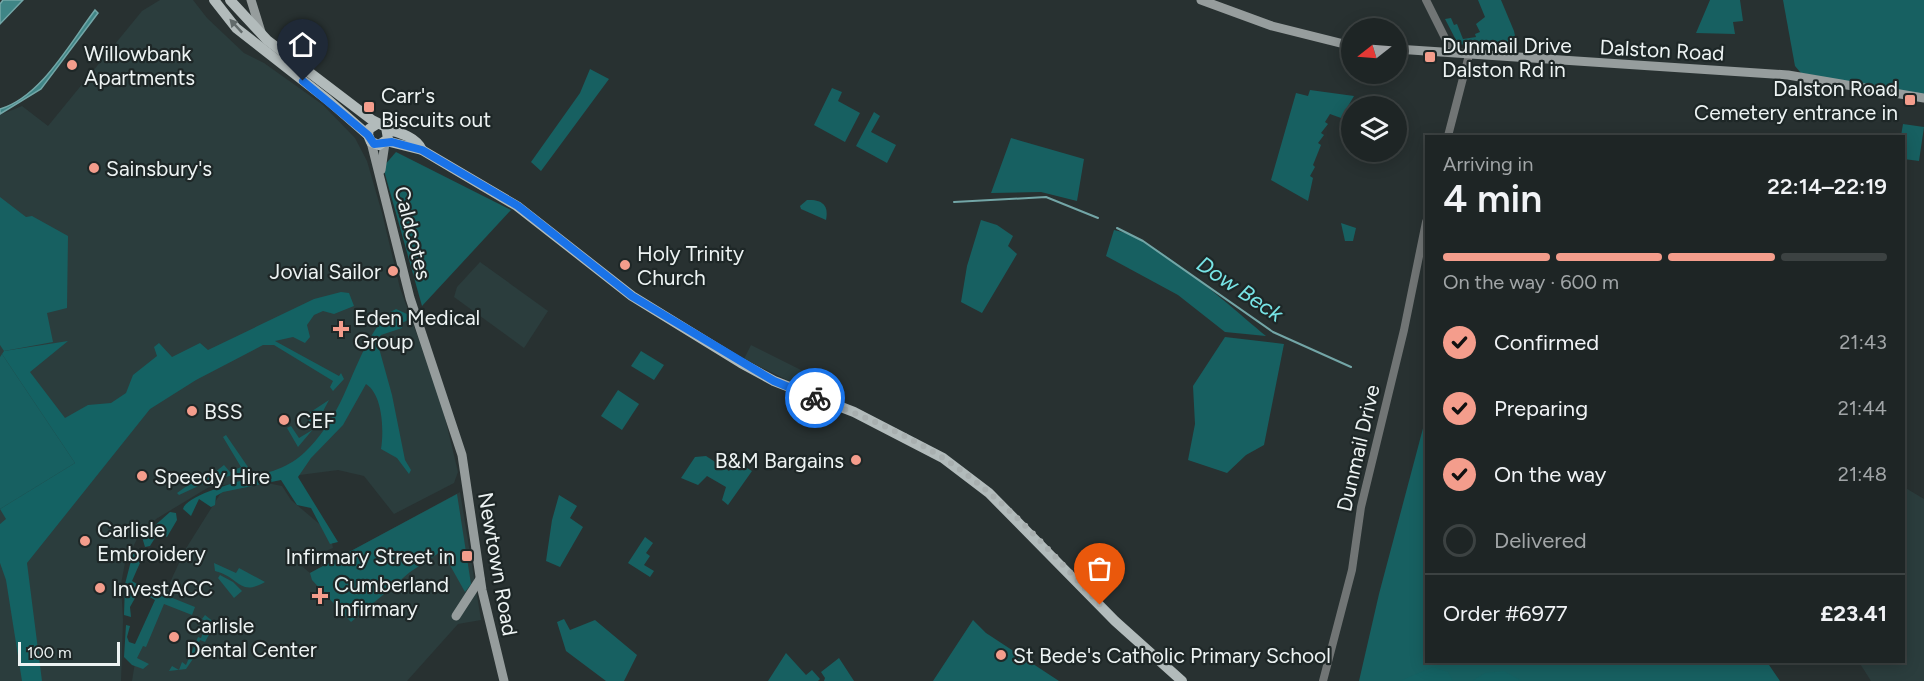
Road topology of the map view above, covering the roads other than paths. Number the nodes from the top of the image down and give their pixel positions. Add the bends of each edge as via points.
1 (214, 0) edge
2 (230, 0) edge
3 (251, 0) edge
4 (1201, 0) edge
5 (1426, 0) edge
6 (264, 36) junction
7 (1341, 43) edge
8 (1407, 50) edge
9 (1452, 52) junction
10 (1469, 55) junction
11 (1924, 98) edge
12 (377, 124) junction
13 (1448, 135) edge
14 (387, 138) junction
15 (369, 139) junction
16 (380, 175) junction
17 (1425, 227) edge
18 (461, 452) joint
19 (480, 579) junction
20 (456, 616) dead end
21 (504, 681) edge
22 (1182, 681) edge
23 (1323, 681) edge

15 -> 1 main road via 328,100 236,28
2 - 6 main road
3 - 6 main road
4 - 7 main road via 1272,26
5 - 9 street
6 - 12 main road
8 - 9 main road, Dalston Road
9 - 10 main road, Dalston Road
10 - 11 main road, Dalston Road via 1788,75
10 - 13 street
12 - 14 main road
12 - 15 main road via 371,126
14 - 15 main road via 376,145
14 - 16 main road, Caldcotes
14 - 22 main road via 398,131 422,150 518,206 632,296 728,355 774,381 854,412 943,458 989,493 1115,621
15 - 16 main road, Caldcotes
16 - 18 main road, Caldcotes via 410,298
17 - 23 street, Dunmail Drive via 1361,507 1352,570
18 - 19 main road, Newtown Road
19 - 20 main road
19 - 21 main road, Newtown Road

